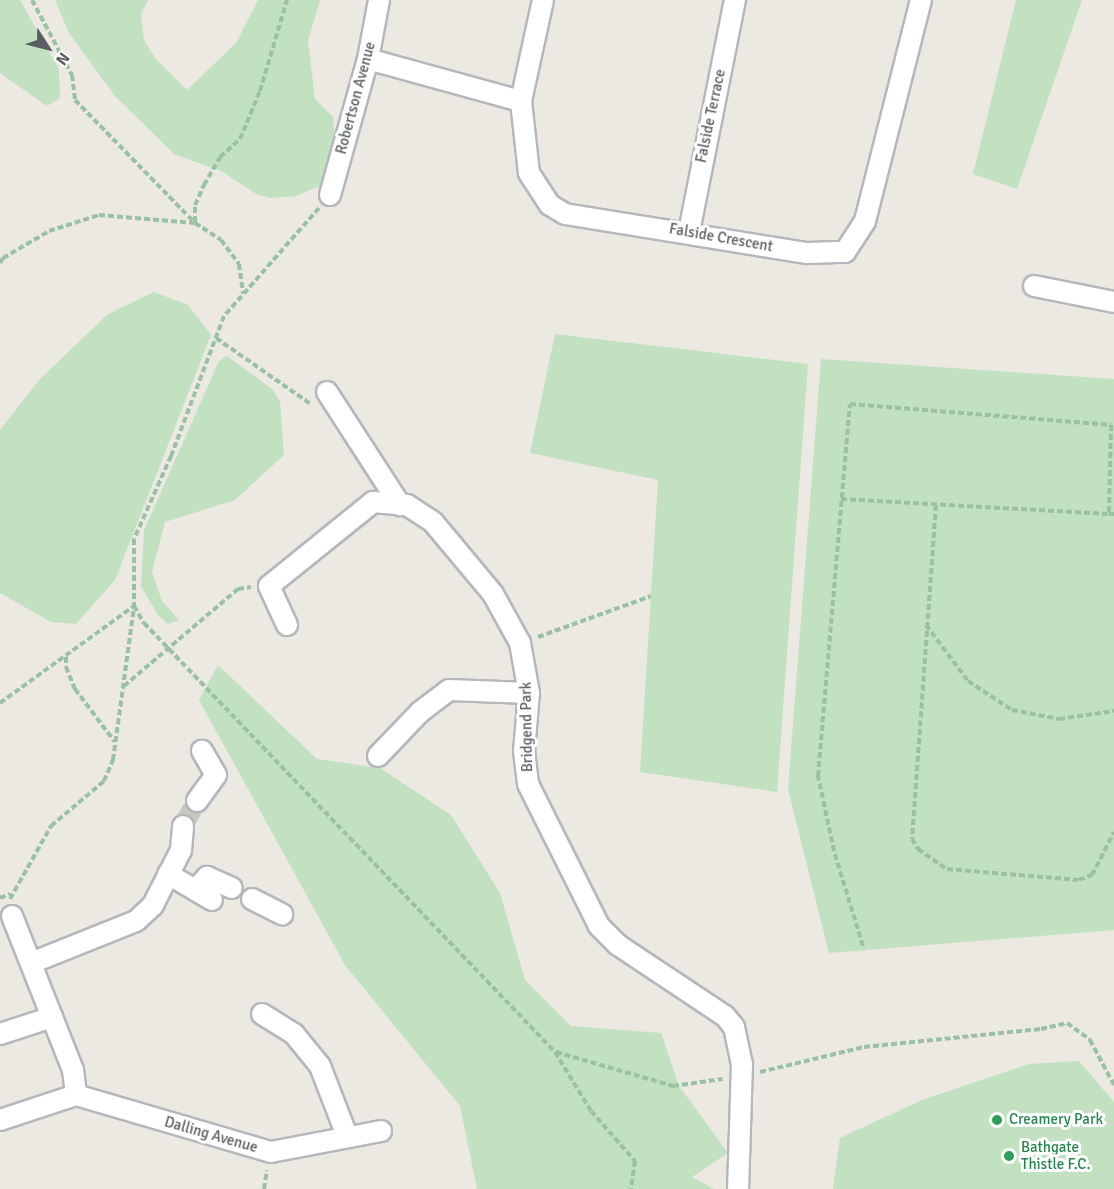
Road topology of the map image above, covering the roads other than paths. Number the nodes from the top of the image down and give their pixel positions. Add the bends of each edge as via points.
1 (379, 0) edge
2 (543, 0) edge
3 (735, 0) edge
4 (921, 0) edge
5 (368, 59) junction
6 (521, 101) junction
7 (330, 195) road end
8 (689, 232) junction
9 (1034, 286) dead end
10 (1114, 302) edge
11 (322, 400) road end
12 (400, 505) junction
13 (287, 625) dead end
14 (529, 693) junction
15 (202, 751) dead end
16 (378, 756) dead end
17 (197, 801) tunnel mouth
18 (183, 826) tunnel mouth
19 (168, 874) junction
20 (232, 888) dead end
21 (252, 899) dead end
22 (282, 914) dead end
23 (12, 916) dead end
24 (31, 963) junction
25 (262, 1014) dead end
26 (52, 1017) junction
27 (0, 1034) edge
28 (76, 1095) junction
29 (0, 1120) edge
30 (381, 1131) dead end
31 (347, 1136) junction
32 (738, 1189) edge

1 - 5 street, Robertson Avenue
2 - 6 street, Falside Crescent
3 - 8 street, Falside Terrace
4 - 8 street, Falside Crescent via 865,221 845,252 807,253
5 - 6 street
5 - 7 street, Robertson Avenue
6 - 8 street, Falside Crescent via 529,173 550,205 565,214
9 - 10 street
11 - 12 street
12 - 13 street, Bridgend Park via 373,502 268,586
12 - 14 street, Bridgend Park via 433,522 493,594 520,643
14 - 16 street via 448,690 420,712
14 - 32 street, Bridgend Park via 524,752 528,784 599,926 618,945 725,1016 739,1041
15 - 17 street via 216,775
18 - 19 street via 181,850
19 - 20 street via 204,895 207,877
19 - 24 street via 153,905 136,921
21 - 22 street
23 - 24 street
24 - 26 street
25 - 31 street via 294,1034 320,1066
26 - 27 street
26 - 28 street via 73,1070
28 - 29 street
28 - 31 street, Dalling Avenue via 271,1152
30 - 31 street, Dalling Avenue

